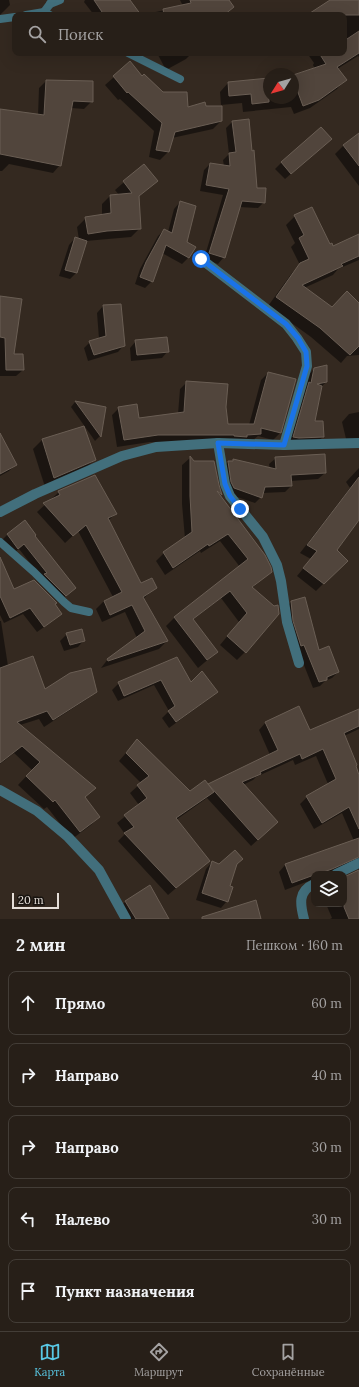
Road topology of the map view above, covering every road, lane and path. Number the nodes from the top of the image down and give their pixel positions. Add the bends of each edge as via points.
1 (60, 0) edge
2 (51, 2) edge
3 (48, 12) edge
4 (12, 17) edge
5 (0, 19) edge
6 (134, 56) edge
7 (180, 78) dead end
8 (201, 259) dead end
9 (218, 443) junction
10 (359, 443) edge
11 (284, 445) junction
12 (0, 512) edge
13 (0, 542) edge
14 (89, 612) dead end
15 (299, 663) dead end
16 (0, 790) edge
17 (359, 863) edge
18 (342, 871) edge
19 (311, 885) edge
20 (126, 919) edge
21 (304, 919) edge

1 - 2 lane
2 - 3 lane
4 - 5 lane
6 - 7 lane
8 - 11 street via 286,324 306,352 307,366
9 - 11 street
9 - 12 street via 156,447 122,456
9 - 15 street via 225,484 230,496 263,537 277,565 282,581 287,622
10 - 11 street
13 - 14 lane via 64,602 72,608
16 - 20 street via 37,811 68,837 99,870
17 - 18 street
19 - 21 street via 303,894 300,907

